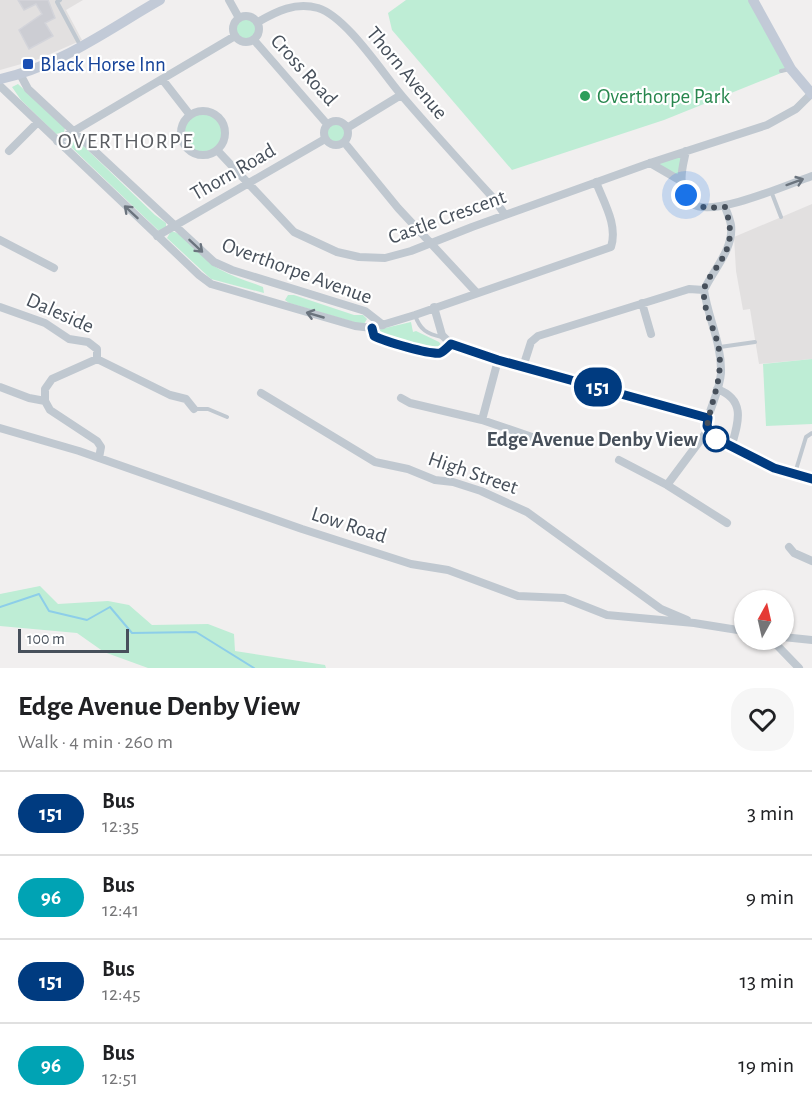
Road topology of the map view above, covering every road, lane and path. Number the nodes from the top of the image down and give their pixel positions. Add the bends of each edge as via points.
1 (60, 0) edge
2 (160, 0) edge
3 (229, 0) edge
4 (753, 0) edge
5 (239, 18) junction
6 (258, 22) junction
7 (235, 36) junction
8 (254, 40) junction
9 (81, 46) junction
10 (20, 74) junction
11 (0, 79) edge
12 (162, 79) junction
13 (0, 86) edge
14 (812, 94) edge
15 (401, 95) junction
16 (190, 115) junction
17 (38, 122) junction
18 (327, 124) junction
19 (347, 128) junction
20 (73, 130) junction
21 (325, 139) junction
22 (57, 141) junction
23 (344, 142) junction
24 (217, 150) junction
25 (9, 151) dead end
26 (686, 151) junction
27 (650, 163) junction
28 (812, 176) edge
29 (681, 181) junction
30 (596, 182) junction
31 (249, 184) junction
32 (771, 191) junction
33 (725, 207) junction
34 (505, 215) junction
35 (781, 217) dead end
36 (174, 226) junction
37 (157, 236) junction
38 (0, 240) edge
39 (430, 243) junction
40 (54, 267) dead end
41 (704, 290) junction
42 (476, 292) junction
43 (642, 303) junction
44 (0, 307) edge
45 (434, 307) junction
46 (415, 315) junction
47 (383, 325) junction
48 (372, 328) junction
49 (651, 334) dead end
50 (448, 341) junction
51 (756, 342) dead end
52 (719, 348) junction
53 (97, 359) junction
54 (498, 360) junction
55 (523, 367) junction
56 (0, 387) edge
57 (717, 389) junction
58 (261, 393) dead end
59 (401, 398) dead end
60 (45, 401) junction
61 (194, 409) joint
62 (227, 417) dead end
63 (708, 418) junction
64 (482, 420) junction
65 (0, 428) edge
66 (708, 430) junction
67 (812, 433) edge
68 (535, 438) dead end
69 (731, 448) junction
70 (99, 458) junction
71 (619, 460) dead end
72 (795, 474) junction
73 (812, 479) edge
74 (667, 485) junction
75 (727, 523) dead end
76 (789, 547) dead end
77 (812, 561) edge
78 (694, 623) junction
79 (734, 629) edge
80 (794, 638) edge
81 (812, 640) edge
82 (782, 650) edge
83 (799, 668) edge

1 - 9 lane via 57,2
2 - 9 street
3 - 5 street
4 - 14 street via 786,70
5 - 6 street via 248,16
5 - 7 street via 233,27
6 - 8 street via 259,32
6 - 15 street, Thorn Avenue via 295,6 330,14
7 - 8 street via 244,43
7 - 12 street
8 - 18 street, Cross Road
9 - 10 street
10 - 11 street
10 - 20 street, Overthorpe Avenue via 28,89
12 - 16 street
12 - 20 street
13 - 17 street, Overthorpe Avenue
14 - 26 street, Castle Crescent via 796,109 767,125
15 - 19 street
15 - 34 street, Thorn Avenue
16 - 24 street via 204,110 222,120 225,134
16 - 24 street via 181,130 186,146 200,154
17 - 22 street, Overthorpe Avenue
17 - 25 street
18 - 19 street, Cross Road via 339,121
18 - 21 street, Cross Road
19 - 23 street, Cross Road
20 - 22 street
20 - 36 street, Overthorpe Avenue
21 - 23 street, Cross Road via 334,145
21 - 31 street, Thorn Road
37 -> 22 street, Overthorpe Avenue
23 - 39 street
24 - 31 street, Castle Crescent
26 - 27 street, Castle Crescent
26 - 29 street
27 - 29 street
27 - 30 street, Castle Crescent
32 -> 28 street
29 - 33 street via 693,204
30 - 34 street, Castle Crescent
30 - 42 street, Overthorpe Avenue via 615,236 611,247
31 - 36 street, Thorn Road
31 - 39 street, Castle Crescent via 294,232 337,252 385,258
32 - 33 street
32 - 35 lane
33 - 41 street via 731,226 728,243
34 - 39 street, Castle Crescent
36 - 37 street, Thorn Road
36 -> 47 street, Overthorpe Avenue via 213,262 365,311
48 -> 37 street, Overthorpe Avenue via 212,284
38 - 40 street
39 - 42 street
41 - 43 street via 689,289
41 - 52 street
42 - 45 street, Overthorpe Avenue
43 - 49 street
43 - 55 street via 538,336 531,342
44 - 53 street, Daleside via 45,323 69,339 88,342 97,349
45 - 46 street, Overthorpe Avenue
45 - 50 street via 442,335
46 - 47 street, Overthorpe Avenue
46 - 50 lane via 424,331
47 - 48 street, Overthorpe Avenue
48 - 50 street via 374,336 434,353 440,353
50 - 54 street
51 - 52 lane
52 - 57 street via 721,374
53 - 60 street, Daleside via 52,379 45,390
53 - 61 street, Daleside via 186,399
54 - 55 street
54 - 64 street
55 - 63 street
56 - 60 street
57 - 63 street
57 - 69 street via 730,394 736,404 738,422
58 - 78 street, High Street via 375,462 482,490 527,512 661,609
59 - 64 street
60 - 70 street via 50,410 97,441 101,447
61 - 62 lane via 208,409
63 - 66 street
64 - 68 street
65 - 70 street, Low Road
66 - 69 street
66 - 74 street
67 - 72 lane via 806,437
69 - 72 street
70 - 78 street, Low Road via 302,529 411,564 448,570 518,596 564,598 607,615
71 - 74 street
72 - 73 street
74 - 75 street
76 - 77 street
78 - 79 street
80 - 81 street
82 - 83 street

